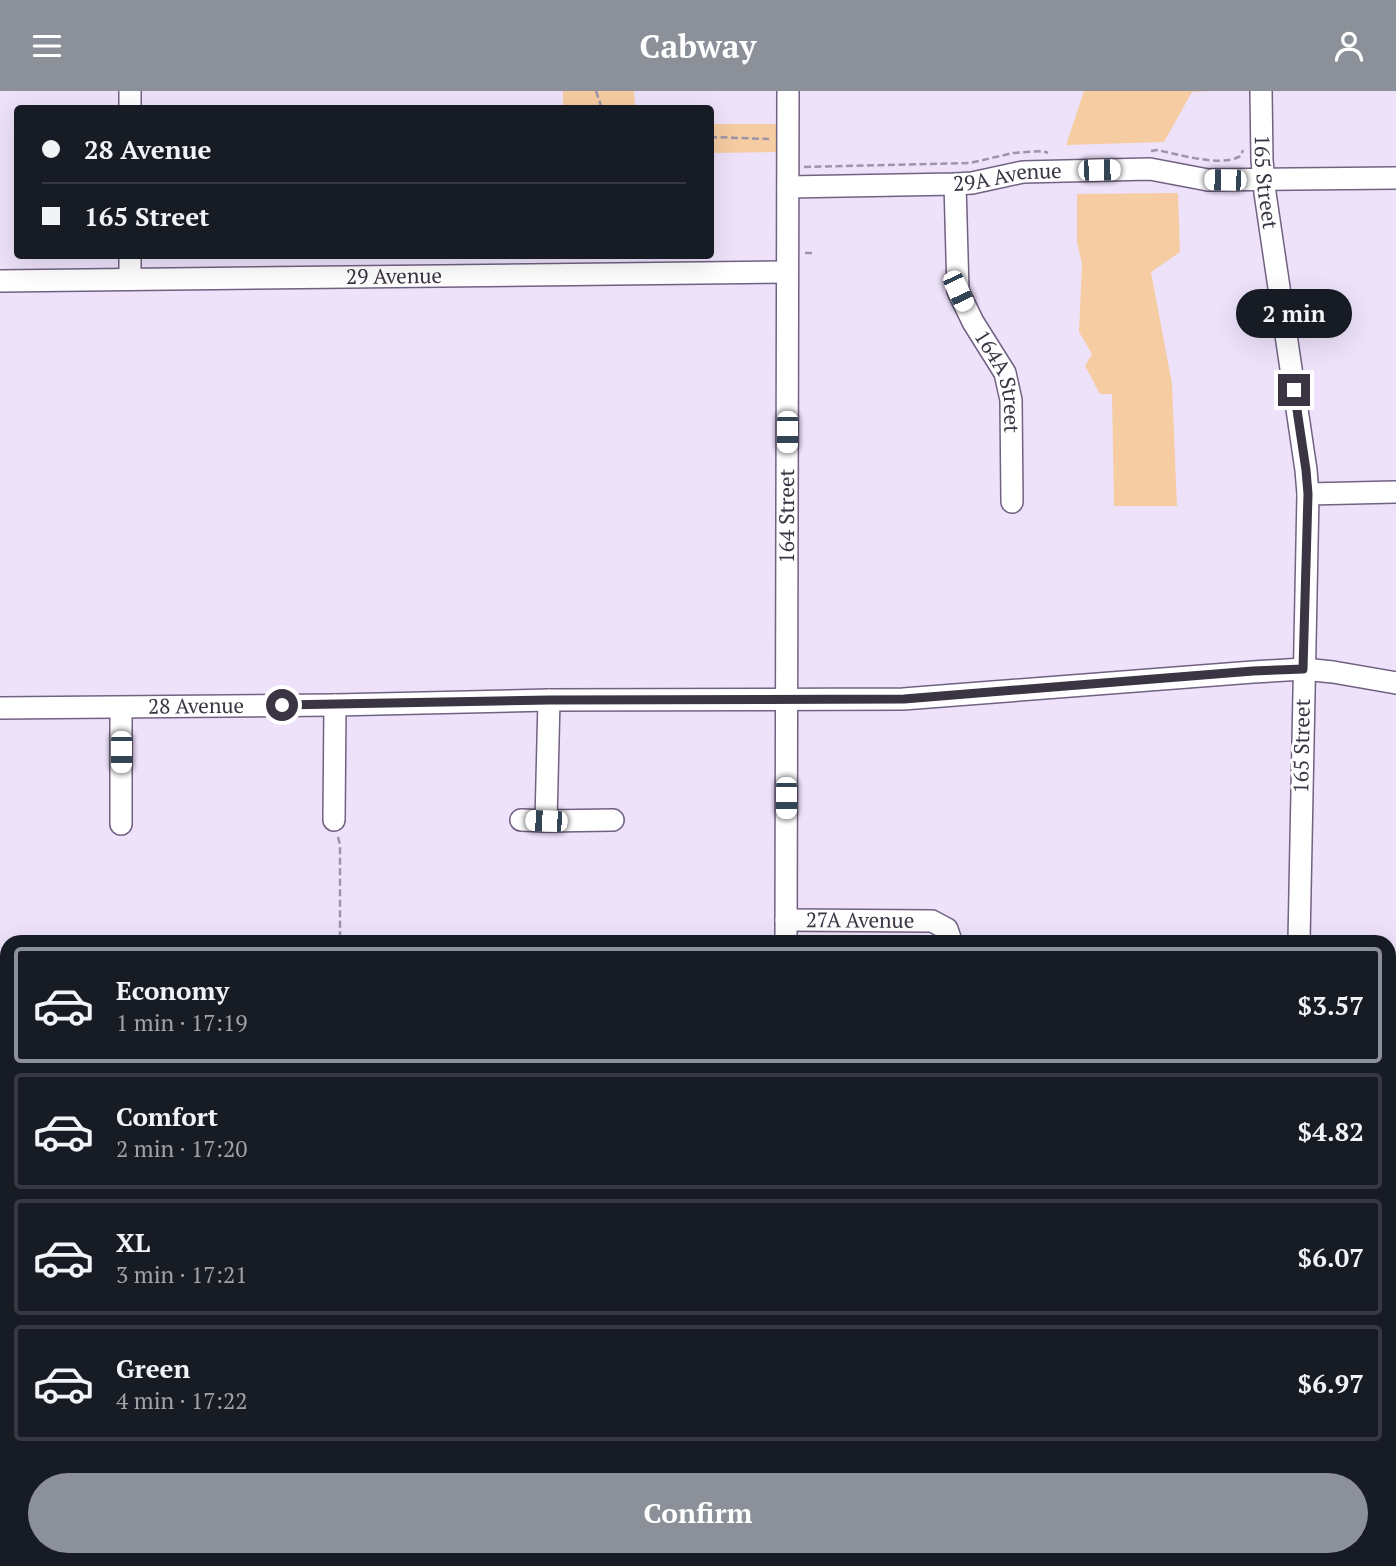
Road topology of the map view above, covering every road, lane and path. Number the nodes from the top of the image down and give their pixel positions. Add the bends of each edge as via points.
1 (788, 91) edge
2 (1261, 91) edge
3 (714, 137) edge
4 (769, 148) dead end
5 (1396, 178) edge
6 (1263, 180) junction
7 (955, 184) junction
8 (788, 187) junction
9 (130, 259) edge
10 (788, 272) junction
11 (130, 279) junction
12 (0, 281) edge
13 (1396, 492) edge
14 (1308, 494) junction
15 (1012, 502) dead end
16 (1303, 669) junction
17 (1396, 683) edge
18 (786, 699) junction
19 (549, 700) junction
20 (335, 705) junction
21 (0, 708) edge
22 (121, 708) junction
23 (334, 820) joint
24 (522, 820) dead end
25 (613, 820) dead end
26 (546, 821) junction
27 (121, 824) dead end
28 (786, 920) junction
29 (340, 935) edge
30 (786, 935) edge
31 (949, 935) edge
32 (1299, 935) edge

1 - 8 street, 164 Street
2 - 6 street, 165 Street
3 - 4 path via 769,138
5 - 6 street, 29A Avenue
6 - 7 street, 29A Avenue via 1208,180 1150,169 1023,172
6 - 14 street, 165 Street
7 - 8 street, 29A Avenue
7 - 15 street, 164A Street via 958,291 1005,373 1011,400
8 - 10 street, 164 Street
9 - 11 street
10 - 11 street, 29 Avenue
10 - 18 street, 164 Street
11 - 12 street, 29 Avenue
13 - 14 street
14 - 16 street, 165 Street
16 - 17 street, 28 Avenue
16 - 18 street, 28 Avenue via 904,699
16 - 32 street, 165 Street
18 - 19 street, 28 Avenue
18 - 28 street, 164 Street
19 - 20 street, 28 Avenue
19 - 26 street
20 - 22 street, 28 Avenue
20 - 23 street
21 - 22 street, 28 Avenue
22 - 27 street
23 - 29 path via 340,845
24 - 26 street
25 - 26 street
28 - 30 street, 164 Street
28 - 31 street, 27A Avenue via 932,921

